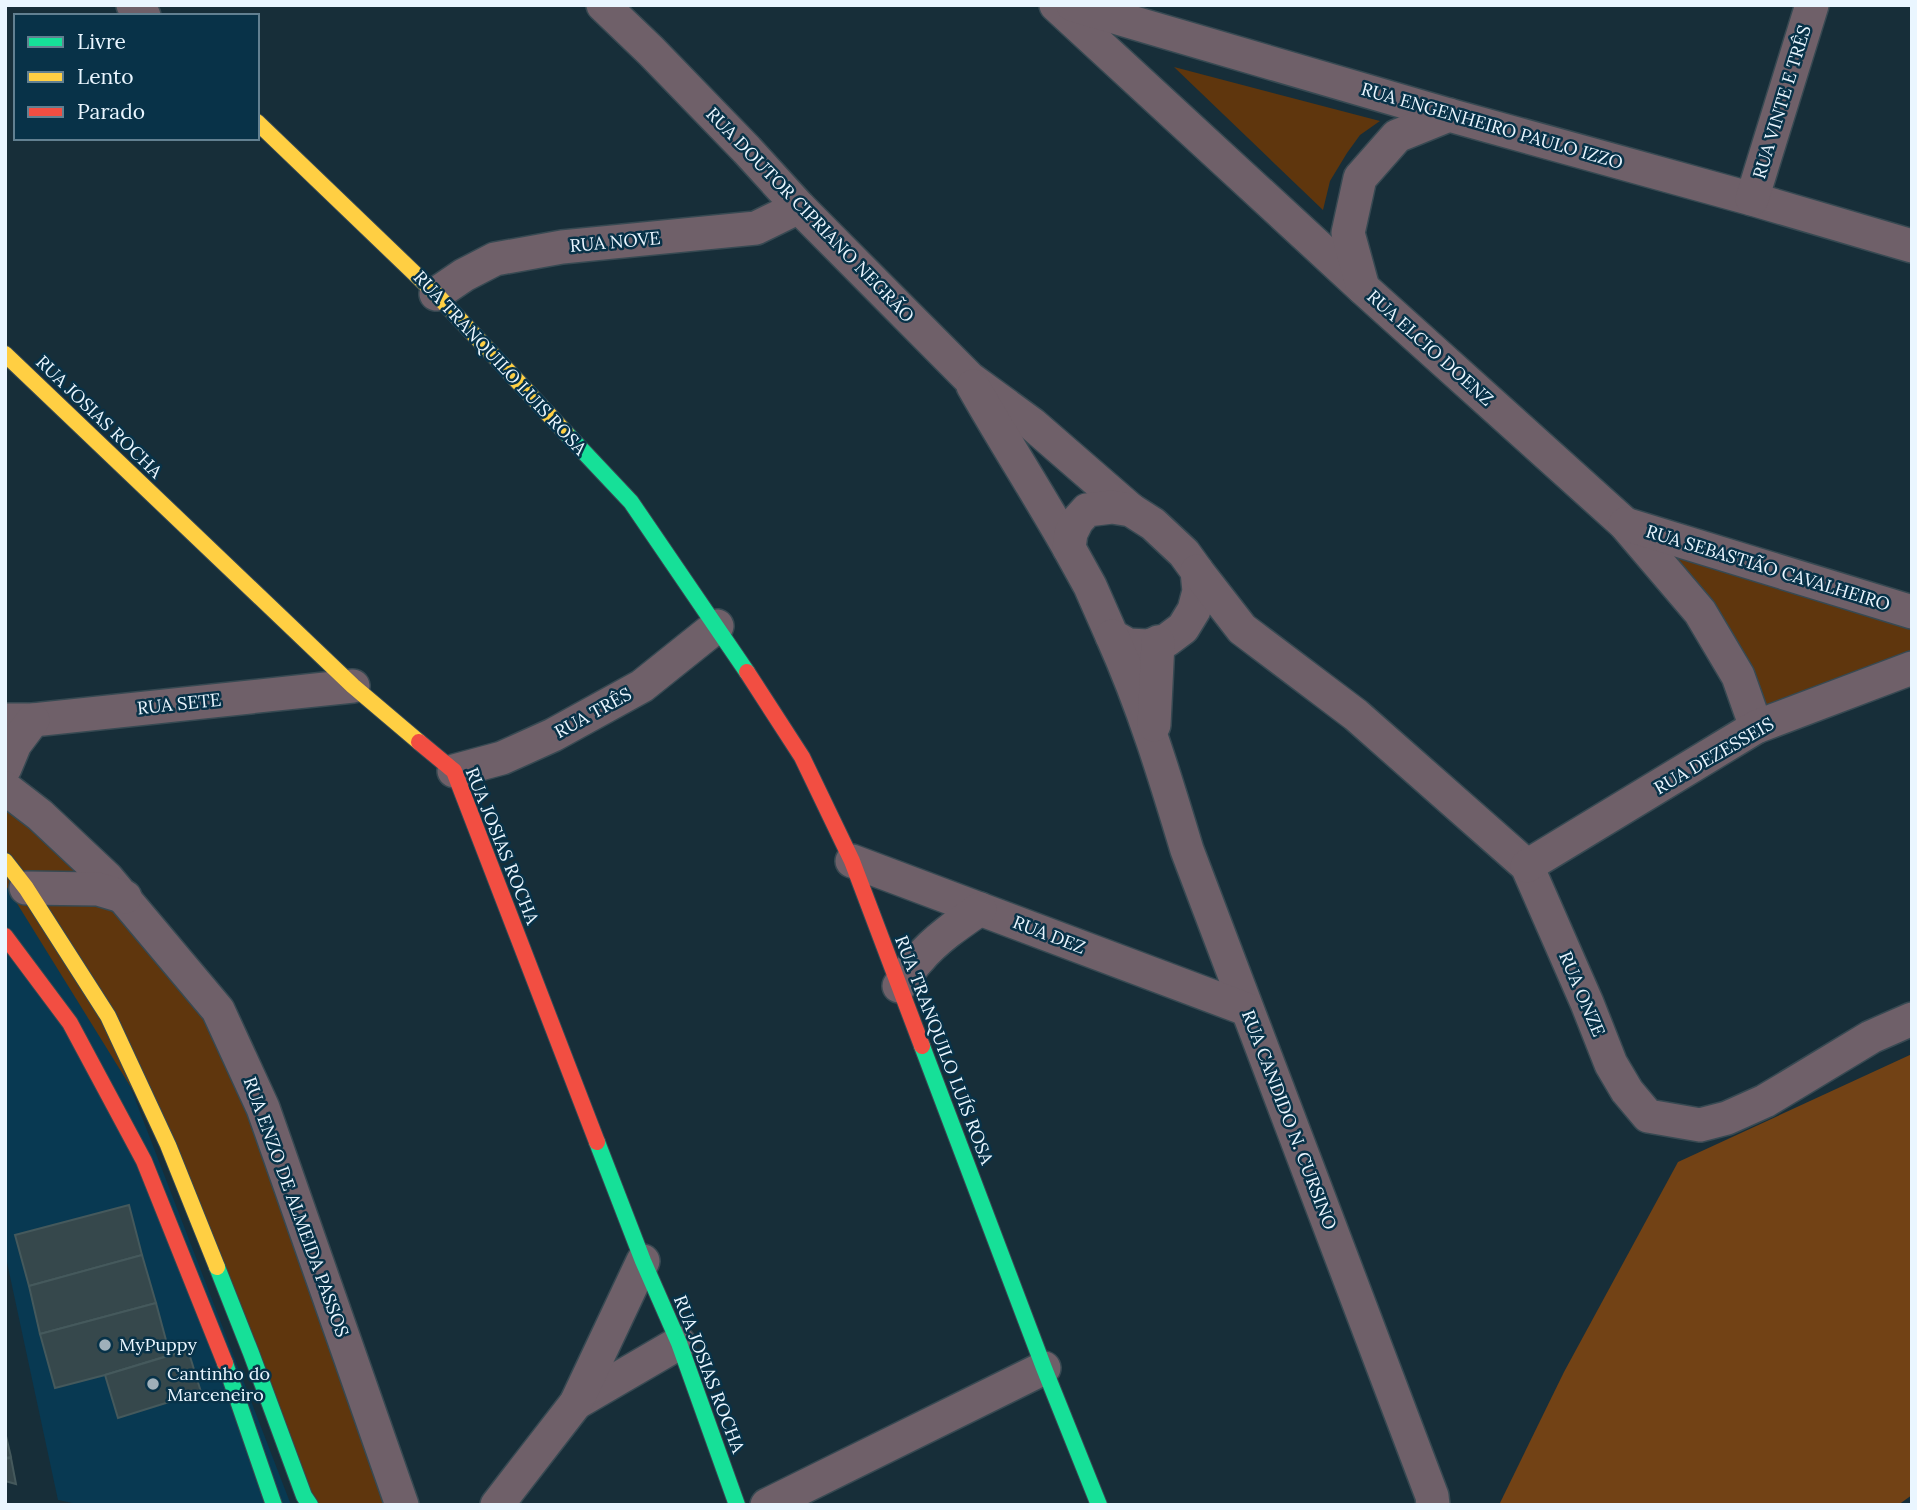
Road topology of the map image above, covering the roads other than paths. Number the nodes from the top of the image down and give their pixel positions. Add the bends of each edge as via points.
1 (603, 5) edge
2 (641, 5) edge
3 (1056, 5) edge
4 (1073, 5) edge
5 (1812, 5) edge
6 (651, 51) junction
7 (1449, 115) junction
8 (259, 124) edge
9 (1752, 199) junction
10 (799, 207) junction
11 (1912, 246) edge
12 (1363, 288) junction
13 (436, 294) junction
14 (5, 354) edge
15 (969, 378) junction
16 (1131, 510) junction
17 (1625, 524) junction
18 (1069, 548) junction
19 (1197, 571) junction
20 (1912, 612) edge
21 (717, 626) junction
22 (1242, 629) junction
23 (1171, 635) junction
24 (1112, 636) junction
25 (1912, 668) edge
26 (353, 686) junction
27 (19, 720) edge
28 (1756, 727) junction
29 (1154, 741) junction
30 (5, 768) edge
31 (454, 771) junction
32 (5, 788) edge
33 (5, 861) edge
34 (852, 861) junction
35 (1527, 866) junction
36 (26, 888) junction
37 (125, 897) junction
38 (980, 909) junction
39 (5, 936) edge
40 (899, 986) junction
41 (1246, 1009) junction
42 (1912, 1020) edge
43 (643, 1261) junction
44 (679, 1343) junction
45 (1044, 1367) junction
46 (576, 1403) junction
47 (1433, 1500) edge
48 (274, 1505) edge
49 (310, 1505) edge
50 (402, 1505) edge
51 (497, 1505) edge
52 (737, 1505) edge
53 (767, 1505) edge
54 (1099, 1505) edge

1 - 6 street, RUA DOUTOR CIPRIANO NEGRÃO
2 - 6 street, RUA DOUTOR CIPRIANO NEGRÃO
3 - 12 street, RUA ELCIO DOENZ
4 - 7 street, RUA ENGENHEIRO PAULO IZZO
5 - 9 street, RUA VINTE E TRÊS
6 - 10 street, RUA DOUTOR CIPRIANO NEGRÃO
7 - 9 street, RUA ENGENHEIRO PAULO IZZO
7 - 12 street via 1397,136 1360,178 1348,233
8 - 13 street, RUA TRANQUILO LUIS ROSA
9 - 11 street, RUA ENGENHEIRO PAULO IZZO
10 - 13 street, RUA NOVE via 756,228 562,247 495,259
10 - 15 street, RUA DOUTOR CIPRIANO NEGRÃO
12 - 17 street, RUA ELCIO DOENZ
13 - 21 street, RUA TRANQUILO LUIS ROSA via 631,502
14 - 26 street, RUA JOSIAS ROCHA
15 - 16 street, RUA DOUTOR CIPRIANO NEGRÃO via 1032,424
15 - 18 street, RUA DOUTOR CIPRIANO NEGRÃO
16 - 18 street via 1087,510 1071,533
16 - 19 street via 1153,524
17 - 20 street, RUA SEBASTIÃO CAVALHEIRO
17 - 28 street, RUA ELCIO DOENZ via 1700,612 1738,676
18 - 24 street
19 - 22 street
19 - 23 street via 1199,591 1194,610
21 - 31 street, RUA TRÊS via 642,686 553,735 502,758
21 - 34 street, RUA TRANQUILO LUÍS ROSA via 802,757
22 - 23 street
22 - 35 street via 1356,715
23 - 24 street via 1148,646 1128,645
23 - 29 street, RUA CANDIDO N. CURSINO
24 - 29 street, RUA CANDIDO N. CURSINO
25 - 28 street, RUA DEZESSEIS
26 - 27 street, RUA SETE
26 - 31 street, RUA JOSIAS ROCHA
27 - 30 street
28 - 35 street, RUA DEZESSEIS
29 - 41 street, RUA CANDIDO N. CURSINO via 1187,850
31 - 43 street, RUA JOSIAS ROCHA
32 - 37 street, RUA ENZO DE ALMEIDA PASSOS via 40,815
33 - 36 street
34 - 38 street, RUA DEZ
34 - 40 street, RUA TRANQUILO LUÍS ROSA
35 - 42 street, RUA ONZE via 1611,1064 1648,1116 1700,1125 1727,1118 1765,1101 1871,1037
36 - 37 street via 98,889
36 - 49 street via 108,1016 152,1110
37 - 50 street, RUA ENZO DE ALMEIDA PASSOS via 219,1010 263,1108
38 - 40 street via 917,960
38 - 41 street, RUA DEZ
39 - 48 street via 70,1023 144,1161 225,1363
40 - 45 street, RUA TRANQUILO LUÍS ROSA
41 - 47 street, RUA CANDIDO N. CURSINO
43 - 44 street, RUA JOSIAS ROCHA
43 - 46 street
44 - 46 street
44 - 52 street, RUA JOSIAS ROCHA
45 - 53 street
45 - 54 street, RUA TRANQUILO LUÍS ROSA
46 - 51 street

